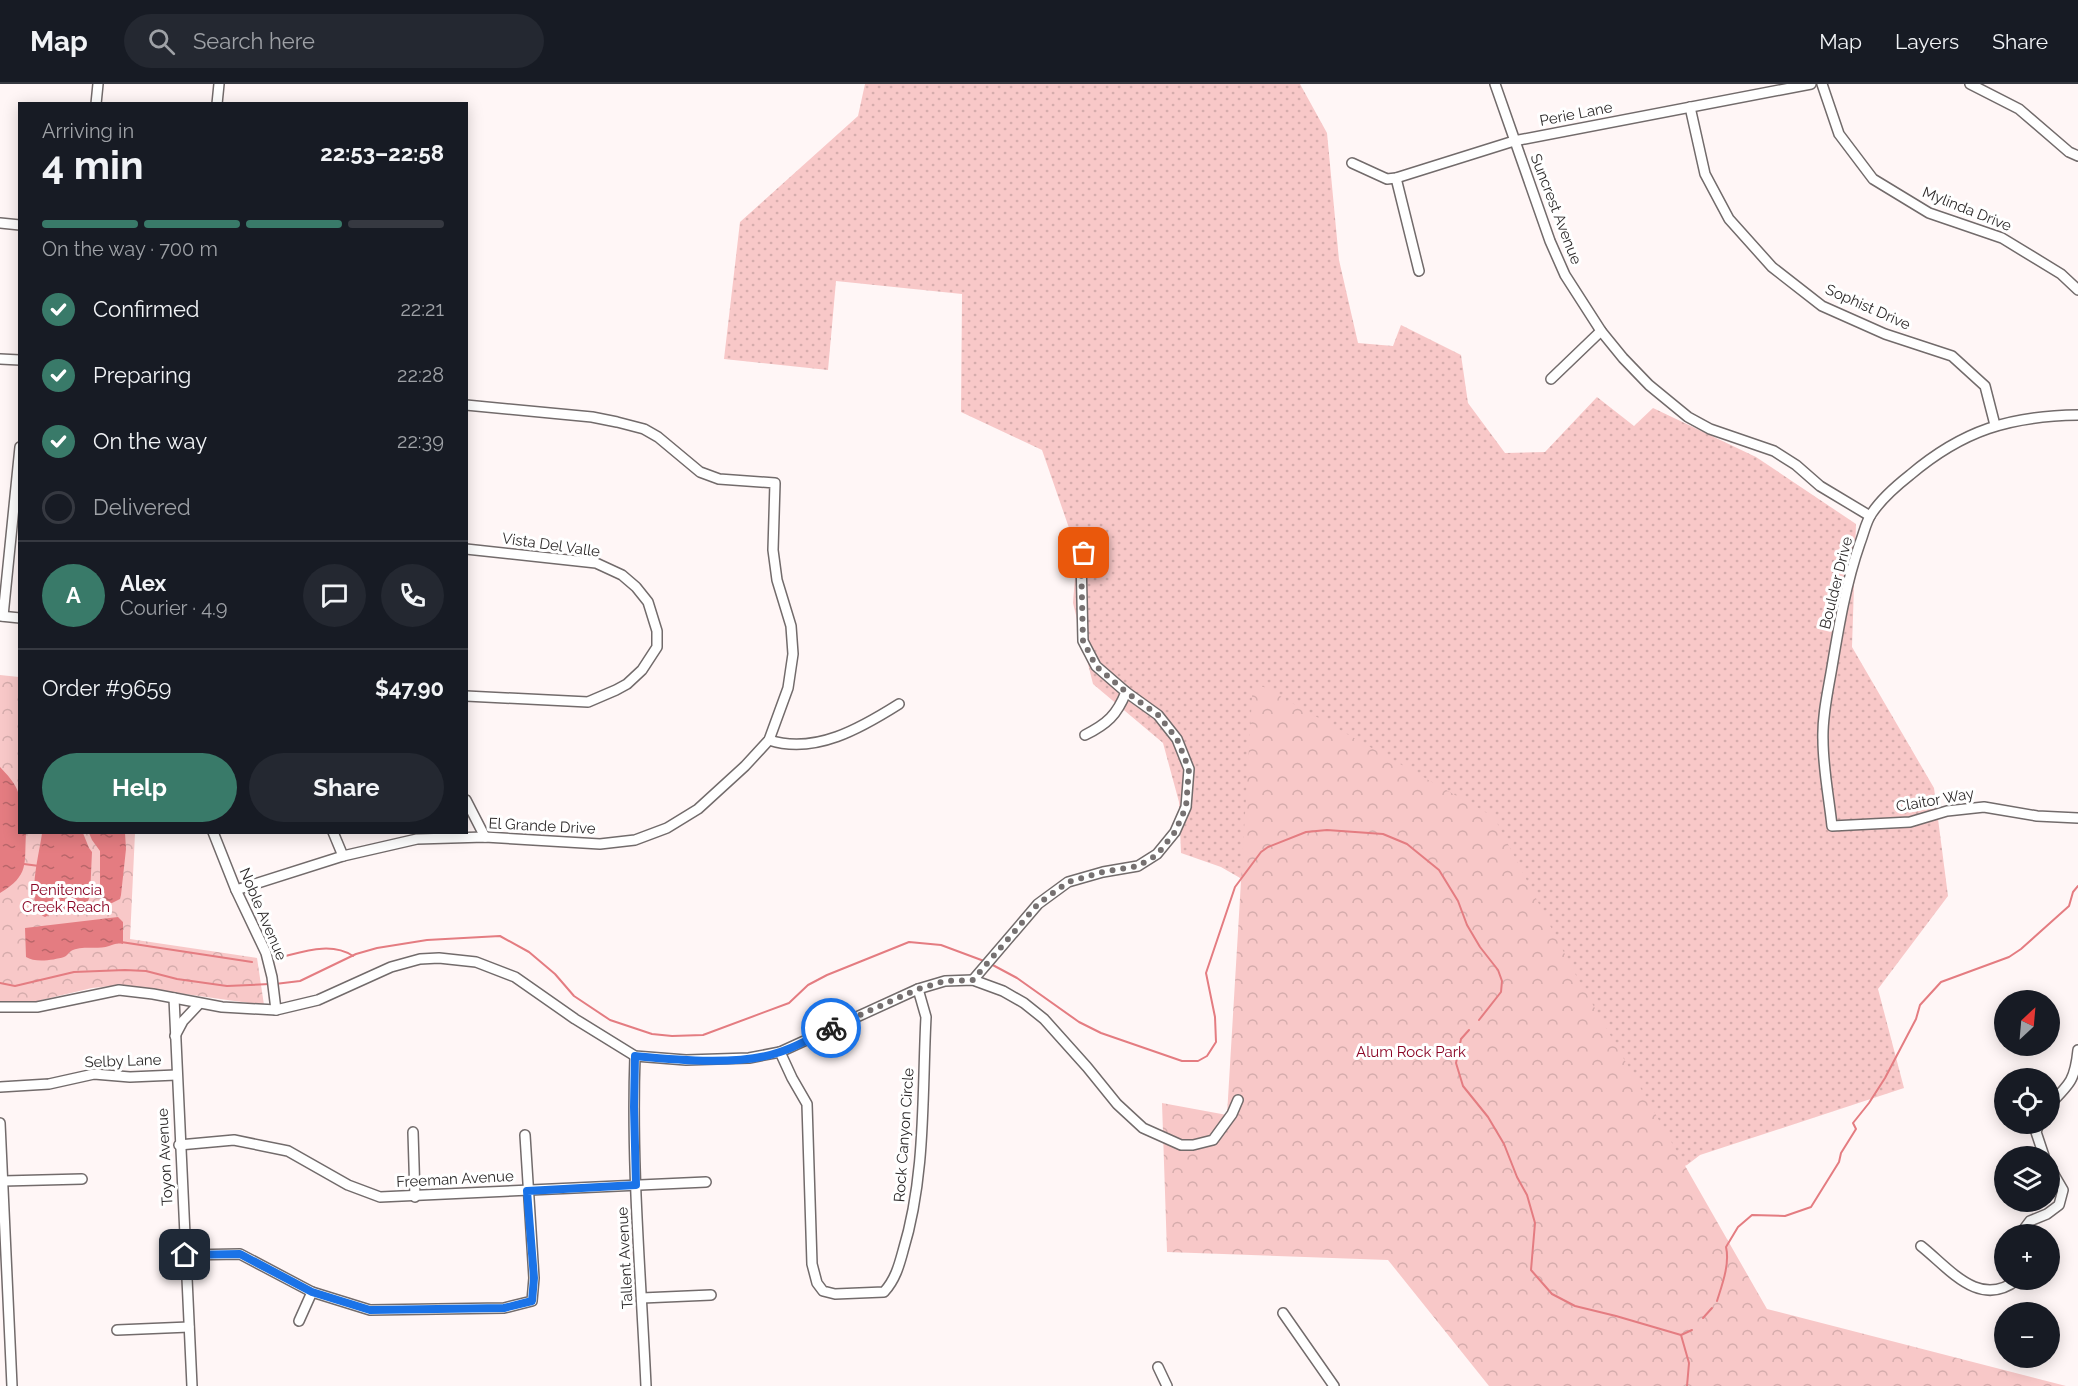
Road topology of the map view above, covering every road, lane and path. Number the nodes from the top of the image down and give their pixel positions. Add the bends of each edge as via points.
1 (98, 84) edge
2 (219, 84) edge
3 (1496, 84) edge
4 (1811, 84) edge
5 (1822, 84) edge
6 (1970, 84) edge
7 (96, 102) edge
8 (217, 102) edge
9 (1690, 107) junction
10 (1514, 141) junction
11 (2078, 156) edge
12 (1352, 163) dead end
13 (1396, 178) junction
14 (0, 223) edge
15 (18, 225) edge
16 (1419, 271) dead end
17 (2078, 290) edge
18 (1601, 331) junction
19 (0, 358) edge
20 (18, 360) edge
21 (1551, 379) dead end
22 (468, 405) edge
23 (2078, 415) edge
24 (1995, 425) junction
25 (18, 465) edge
26 (1870, 516) junction
27 (468, 549) edge
28 (1084, 553) dead end
29 (1, 616) edge
30 (18, 618) edge
31 (1126, 692) junction
32 (468, 696) edge
33 (898, 704) dead end
34 (1085, 735) dead end
35 (769, 740) junction
36 (468, 804) edge
37 (2078, 818) edge
38 (1832, 826) joint
39 (214, 834) edge
40 (334, 834) edge
41 (485, 837) junction
42 (343, 856) junction
43 (236, 890) junction
44 (973, 980) junction
45 (918, 989) junction
46 (174, 998) junction
47 (199, 1004) junction
48 (0, 1007) edge
49 (276, 1010) junction
50 (174, 1038) junction
51 (2078, 1050) edge
52 (780, 1052) junction
53 (635, 1056) junction
54 (176, 1075) junction
55 (0, 1087) edge
56 (2060, 1094) edge
57 (1238, 1100) dead end
58 (0, 1123) edge
59 (413, 1132) dead end
60 (525, 1135) dead end
61 (179, 1145) junction
62 (82, 1179) dead end
63 (3, 1181) junction
64 (706, 1182) dead end
65 (636, 1185) junction
66 (2060, 1185) edge
67 (527, 1191) junction
68 (415, 1197) junction
69 (2060, 1201) edge
70 (2050, 1212) edge
71 (2028, 1224) edge
72 (1921, 1246) dead end
73 (185, 1255) junction
74 (1994, 1290) edge
75 (312, 1292) junction
76 (711, 1295) dead end
77 (642, 1298) junction
78 (1283, 1313) dead end
79 (299, 1321) dead end
80 (189, 1328) junction
81 (117, 1330) dead end
82 (1158, 1367) dead end
83 (12, 1386) edge
84 (192, 1386) edge
85 (646, 1386) edge
86 (1167, 1386) edge
87 (1334, 1386) edge

1 - 7 street
2 - 8 street
3 - 10 street, Suncrest Avenue
4 - 9 street, Perie Lane
5 - 17 street, Mylinda Drive via 1839,134 1873,179 1929,213 2002,238 2061,274
6 - 11 street via 2019,109
9 - 10 street, Perie Lane
9 - 24 street, Sophist Drive via 1705,174 1729,219 1772,267 1822,306 1885,334 1952,356 1986,386
10 - 13 street, Perie Lane
10 - 18 street, Suncrest Avenue via 1550,241
12 - 13 street via 1387,179
13 - 16 street
14 - 15 street
18 - 21 street
18 - 26 street, Suncrest Avenue via 1649,385 1688,417 1710,429 1774,450 1820,486
19 - 20 street
22 - 35 street, El Grande Drive via 617,422 658,437 700,472 719,479 775,483 773,550 777,580 791,626 793,654 788,688
23 - 24 street, Boulder Drive via 2033,417
24 - 26 street, Boulder Drive via 1945,448 1888,493
25 - 29 street
26 - 38 street, Boulder Drive via 1852,567 1825,707 1823,740
27 - 32 street, Vista Del Valle via 596,563 622,575 636,587 648,602 657,631 657,646 642,670 627,684 588,702
28 - 31 street via 1083,641 1096,666
29 - 30 street
31 - 34 street via 1119,709 1104,725
31 - 44 street via 1158,715 1177,739 1189,769 1186,807 1175,832 1157,855 1138,866 1068,882 1038,904
33 - 35 street via 867,724 831,739 784,745
35 - 41 street, El Grande Drive via 698,809 667,828 635,840 600,844
36 - 41 street
37 - 38 street, Claitor Way via 1984,807 1910,822
39 - 43 street, Noble Avenue
40 - 42 street
41 - 42 street, El Grande Drive via 417,839
42 - 43 street, El Grande Drive
43 - 49 street, Noble Avenue via 266,954
44 - 45 street via 945,981
44 - 57 street via 1003,991 1044,1019 1117,1104 1143,1128 1180,1144 1213,1140
45 - 52 street
45 - 52 street, Rock Canyon Circle via 926,1017 917,1193 897,1274 884,1292 835,1294 823,1291 817,1283 812,1264 807,1104
46 - 47 street
46 - 48 street via 119,990 37,1007
46 - 50 street, Toyon Avenue
47 - 49 street
47 - 50 street
49 - 53 street via 318,1000 401,964 420,959 458,959 515,977
50 - 54 street, Toyon Avenue
51 - 56 street via 2077,1069
52 - 53 street via 749,1058 686,1060
53 - 65 street, Tallent Avenue
54 - 55 street, Selby Lane via 94,1074 49,1084
54 - 61 street, Toyon Avenue
58 - 63 street
59 - 68 street
60 - 67 street
61 - 68 street, Freeman Avenue via 234,1140 288,1151 348,1185 380,1197
61 - 73 street, Toyon Avenue
62 - 63 street
63 - 83 street
64 - 65 street, Freeman Avenue
65 - 67 street, Freeman Avenue
65 - 77 street, Tallent Avenue
66 - 69 street
67 - 68 street, Freeman Avenue
67 - 75 street via 534,1278 532,1301 504,1308 370,1310
70 - 71 street
72 - 74 street via 1969,1285 1982,1291
73 - 75 street via 240,1254
73 - 80 street, Toyon Avenue
75 - 79 street
76 - 77 street
77 - 85 street, Tallent Avenue
78 - 87 street
80 - 81 street
80 - 84 street, Toyon Avenue
82 - 86 street

